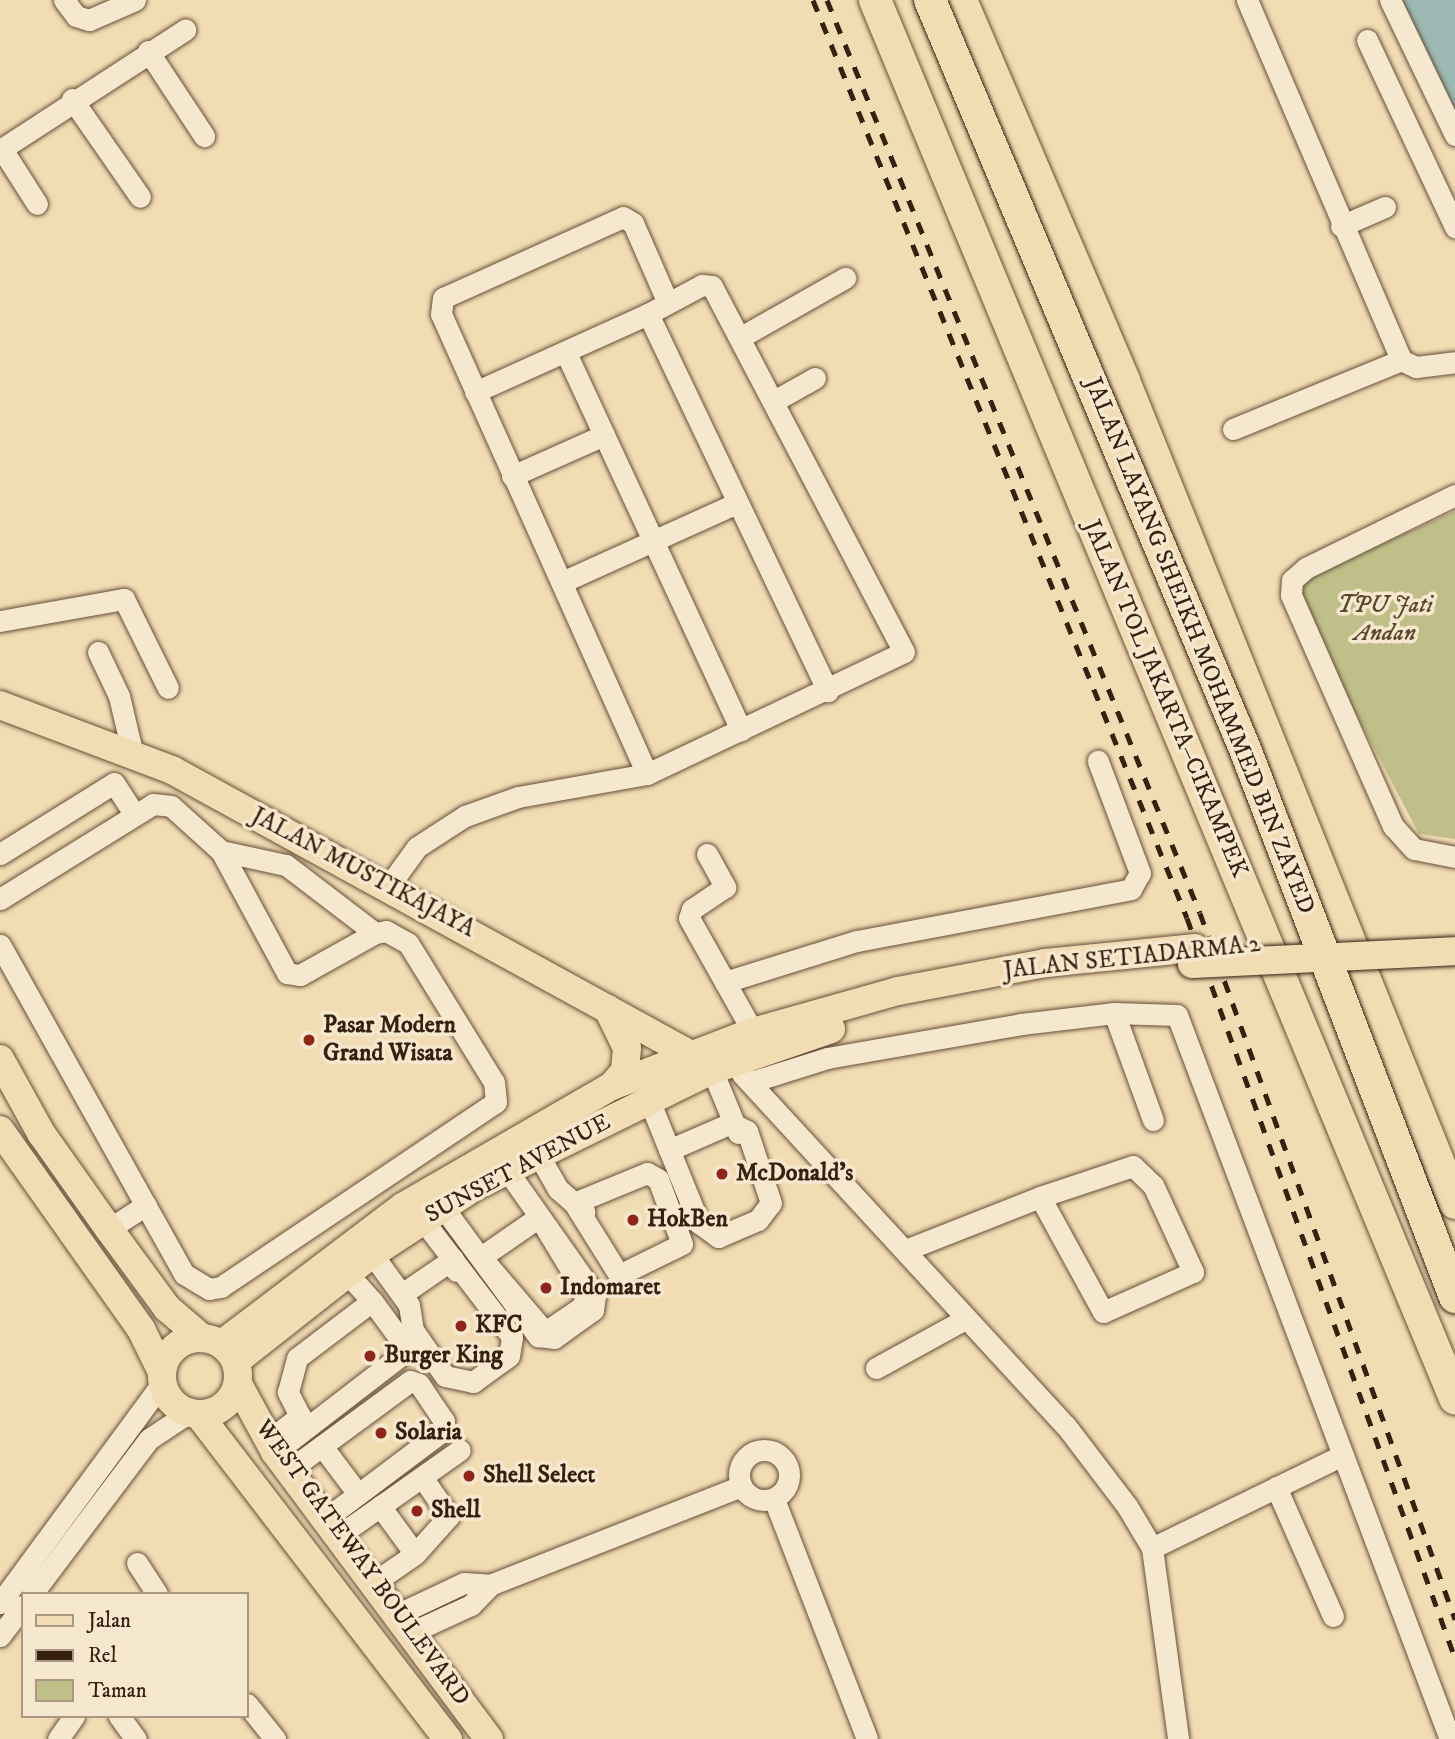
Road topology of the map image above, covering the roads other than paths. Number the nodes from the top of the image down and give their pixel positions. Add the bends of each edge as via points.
1 (64, 0) edge
2 (135, 0) edge
3 (866, 0) edge
4 (876, 0) edge
5 (930, 0) edge
6 (951, 0) edge
7 (961, 0) edge
8 (1247, 0) edge
9 (1390, 0) edge
10 (185, 30) dead end
11 (1367, 40) dead end
12 (148, 51) junction
13 (72, 99) junction
14 (922, 112) junction
15 (1455, 135) edge
16 (204, 136) dead end
17 (1, 150) edge
18 (140, 197) dead end
19 (37, 204) dead end
20 (1385, 207) dead end
21 (1341, 226) junction
22 (1455, 227) edge
23 (845, 278) dead end
24 (668, 303) junction
25 (648, 314) junction
26 (741, 337) junction
27 (566, 353) junction
28 (1401, 360) junction
29 (1455, 362) edge
30 (815, 378) dead end
31 (475, 392) junction
32 (774, 401) junction
33 (1233, 429) dead end
34 (604, 435) junction
35 (512, 477) junction
36 (1455, 495) edge
37 (735, 504) junction
38 (653, 541) junction
39 (562, 582) junction
40 (0, 621) edge
41 (98, 652) dead end
42 (168, 688) dead end
43 (828, 691) junction
44 (0, 705) edge
45 (741, 730) junction
46 (132, 751) junction
47 (1098, 761) dead end
48 (172, 770) junction
49 (647, 774) junction
50 (177, 811) junction
51 (135, 815) junction
52 (221, 851) junction
53 (0, 854) edge
54 (706, 854) dead end
55 (1455, 858) edge
56 (388, 887) junction
57 (0, 899) edge
58 (415, 901) junction
59 (375, 933) junction
60 (397, 934) junction
61 (1455, 934) edge
62 (0, 945) edge
63 (1455, 951) edge
64 (1193, 956) junction
65 (725, 982) junction
66 (608, 1009) junction
67 (1114, 1013) junction
68 (753, 1032) junction
69 (712, 1058) junction
70 (0, 1059) edge
71 (751, 1082) junction
72 (612, 1086) junction
73 (649, 1100) junction
74 (1153, 1121) dead end
75 (730, 1123) junction
76 (41, 1133) junction
77 (7, 1142) edge
78 (669, 1150) junction
79 (538, 1154) junction
80 (506, 1170) junction
81 (1040, 1197) junction
82 (574, 1203) junction
83 (1455, 1203) edge
84 (146, 1205) junction
85 (432, 1213) junction
86 (539, 1217) junction
87 (108, 1229) junction
88 (1455, 1239) edge
89 (908, 1249) junction
90 (372, 1254) junction
91 (481, 1257) junction
92 (453, 1259) junction
93 (342, 1276) junction
94 (1455, 1297) edge
95 (405, 1299) junction
96 (366, 1305) junction
97 (167, 1308) junction
98 (965, 1319) junction
99 (141, 1329) junction
100 (224, 1357) junction
101 (876, 1368) dead end
102 (162, 1378) junction
103 (1455, 1398) edge
104 (193, 1414) junction
105 (322, 1446) junction
106 (460, 1450) dead end
107 (278, 1454) junction
108 (1343, 1455) junction
109 (422, 1476) junction
110 (741, 1486) junction
111 (1276, 1487) junction
112 (358, 1494) junction
113 (774, 1499) junction
114 (380, 1506) junction
115 (332, 1527) junction
116 (1152, 1548) junction
117 (415, 1553) junction
118 (136, 1563) dead end
119 (373, 1583) junction
120 (34, 1592) edge
121 (156, 1592) edge
122 (0, 1603) edge
123 (21, 1609) edge
124 (1333, 1616) dead end
125 (404, 1625) junction
126 (0, 1636) edge
127 (379, 1645) junction
128 (248, 1705) edge
129 (73, 1718) edge
130 (120, 1718) edge
131 (58, 1739) edge
132 (136, 1739) edge
133 (275, 1739) edge
134 (448, 1739) edge
135 (489, 1739) edge
136 (867, 1739) edge
137 (1178, 1739) edge
138 (1450, 1739) edge

1 - 2 street via 76,16 89,20
3 - 14 highway
4 - 14 highway, JALAN TOL JAKARTA–CIKAMPEK
5 - 94 highway, JALAN LAYANG SHEIKH MOHAMMED BIN ZAYED, bridge via 1245,749
6 - 88 highway, JALAN LAYANG SHEIKH MOHAMMED BIN ZAYED via 1227,656
7 - 83 highway via 1124,381
8 - 21 street
9 - 15 street
10 - 12 street
11 - 22 street
12 - 13 street
12 - 16 street
13 - 17 street
13 - 18 street
14 - 103 highway, JALAN TOL JAKARTA–CIKAMPEK
17 - 19 street
20 - 21 street
21 - 28 street
23 - 26 street
24 - 25 street
24 - 26 street via 712,286
24 - 31 street via 633,223 623,217 449,293 441,314
25 - 27 street
25 - 37 street
26 - 32 street
27 - 31 street
27 - 34 street
28 - 29 street via 1416,367
28 - 33 street
30 - 32 street
31 - 35 street
32 - 43 street via 903,647 897,660
34 - 35 street
34 - 38 street
35 - 39 street
36 - 55 street via 1306,568 1292,580 1291,596 1393,826 1414,849
37 - 38 street
37 - 43 street
38 - 39 street
38 - 45 street
39 - 49 street
40 - 42 street via 124,599
41 - 46 street via 120,696
43 - 45 street
44 - 46 main road, JALAN MUSTIKAJAYA
45 - 49 street
46 - 48 main road, JALAN MUSTIKAJAYA
47 - 65 street via 1140,873 1131,889 857,941
48 - 50 street
48 - 56 main road, JALAN MUSTIKAJAYA
49 - 56 street via 518,797 465,816 418,847
50 - 51 street via 160,803
50 - 52 street
51 - 53 street via 114,783
51 - 57 street
52 - 59 street via 286,865
52 - 59 street via 287,973 300,975
54 - 65 street via 725,887 692,909 689,918
56 - 58 main road, JALAN MUSTIKAJAYA
58 - 60 street
58 - 66 main road, JALAN MUSTIKAJAYA
59 - 60 street
60 - 84 street via 494,1082 498,1093 490,1112 221,1287 209,1289 184,1274
61 - 64 main road, JALAN SETIADARMA 2
62 - 84 street
63 - 64 main road, JALAN SETIADARMA 2, bridge
64 - 68 main road, JALAN SETIADARMA 2 via 978,975
64 - 69 main road, JALAN SETIADARMA 2 via 957,995
65 - 68 street
66 - 69 main road, JALAN MUSTIKAJAYA
66 - 72 main road via 627,1048 625,1071
67 - 71 street via 854,1053
67 - 74 street
67 - 108 street via 1168,1012 1181,1021
68 - 69 main road, JALAN SETIADARMA 2
69 - 71 street
69 - 72 main road, SUNSET AVENUE
69 - 73 main road, SUNSET AVENUE
69 - 75 street
70 - 76 main road, WEST GATEWAY BOULEVARD
71 - 89 street
72 - 100 main road, SUNSET AVENUE via 404,1206
73 - 78 street
73 - 79 main road, SUNSET AVENUE
75 - 78 street
75 - 78 street via 747,1131 772,1203 758,1220 725,1236 699,1223
76 - 77 main road
76 - 87 main road, WEST GATEWAY BOULEVARD
77 - 99 main road
79 - 80 main road, SUNSET AVENUE
79 - 82 street
80 - 85 main road, SUNSET AVENUE
80 - 86 street
81 - 81 street via 1137,1166 1192,1259 1193,1272 1102,1312
81 - 89 street
82 - 82 street via 611,1270 626,1275 682,1244 654,1174
84 - 87 street
85 - 90 main road, SUNSET AVENUE
85 - 91 street
85 - 92 street
86 - 91 street
86 - 91 street via 596,1303 554,1338 538,1336
87 - 97 main road, WEST GATEWAY BOULEVARD
89 - 98 street
90 - 93 main road, SUNSET AVENUE
90 - 95 street
92 - 95 street
92 - 95 street via 512,1337 509,1356 473,1381 453,1382 413,1330
93 - 96 street
93 - 100 main road, SUNSET AVENUE
96 - 107 street via 297,1358 288,1392 300,1416
96 - 107 street via 408,1350
97 - 99 main road via 159,1324
97 - 100 main road, WEST GATEWAY BOULEVARD
98 - 101 street
98 - 116 street via 1092,1455
99 - 102 main road
100 - 102 main road via 171,1350
100 - 104 main road via 228,1404
100 - 107 main road, WEST GATEWAY BOULEVARD
102 - 104 main road via 171,1402
102 - 122 street
104 - 120 street via 149,1439
104 - 127 main road, WEST GATEWAY BOULEVARD
105 - 107 street
105 - 112 street
105 - 112 street via 410,1381 419,1384 445,1427
106 - 109 street
107 - 115 main road, WEST GATEWAY BOULEVARD
108 - 111 street
108 - 138 street
109 - 114 street
109 - 117 street via 449,1516
110 - 113 street via 761,1501
110 - 113 street via 746,1457 774,1452 790,1475
110 - 125 street via 490,1585 464,1583
111 - 116 street
111 - 124 street
112 - 115 street
113 - 136 street
114 - 115 street
114 - 117 street
115 - 119 main road, WEST GATEWAY BOULEVARD
116 - 137 street
117 - 119 street
118 - 121 street
119 - 125 main road, WEST GATEWAY BOULEVARD
123 - 126 street
125 - 127 main road
125 - 135 main road, WEST GATEWAY BOULEVARD
127 - 134 main road, WEST GATEWAY BOULEVARD
128 - 133 street
129 - 131 street
130 - 132 street

